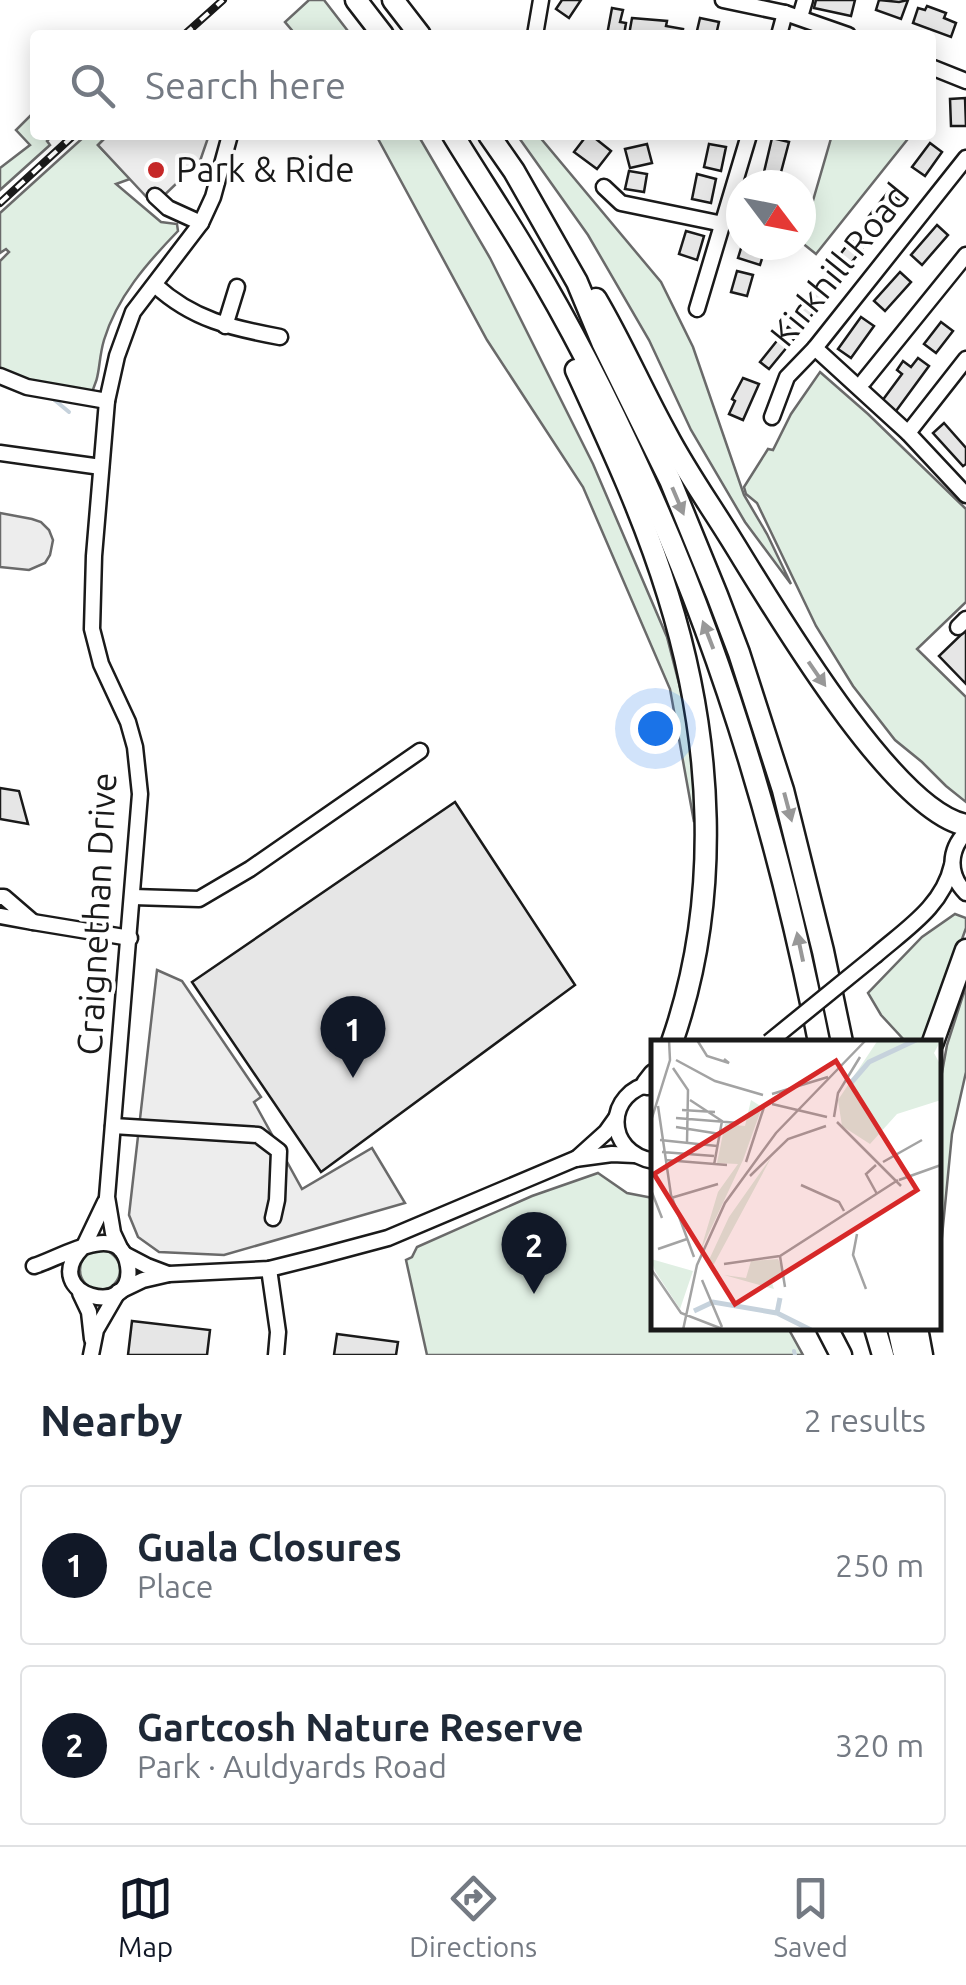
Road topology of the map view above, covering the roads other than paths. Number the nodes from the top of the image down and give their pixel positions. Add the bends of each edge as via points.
1 (356, 0) edge
2 (392, 0) edge
3 (541, 0) edge
4 (723, 0) edge
5 (804, 0) edge
6 (785, 13) junction
7 (800, 18) junction
8 (379, 30) edge
9 (416, 30) edge
10 (536, 30) edge
11 (780, 30) edge
12 (834, 30) edge
13 (936, 69) edge
14 (966, 81) edge
15 (229, 140) edge
16 (455, 140) edge
17 (455, 140) edge
18 (492, 140) edge
19 (748, 140) edge
20 (966, 158) edge
21 (514, 171) junction
22 (604, 187) dead end
23 (155, 196) dead end
24 (202, 223) junction
25 (723, 224) junction
26 (966, 255) edge
27 (155, 285) junction
28 (238, 287) dead end
29 (697, 309) dead end
30 (225, 326) junction
31 (280, 338) dead end
32 (816, 348) junction
33 (966, 359) edge
34 (0, 376) edge
35 (864, 381) dead end
36 (106, 401) junction
37 (772, 418) dead end
38 (908, 433) junction
39 (0, 453) edge
40 (101, 467) junction
41 (964, 488) edge
42 (420, 751) dead end
43 (966, 828) edge
44 (952, 865) junction
45 (0, 896) edge
46 (966, 896) edge
47 (133, 897) junction
48 (0, 916) edge
49 (920, 918) junction
50 (33, 922) junction
51 (130, 938) junction
52 (966, 950) edge
53 (673, 1040) edge
54 (771, 1040) edge
55 (819, 1040) edge
56 (842, 1040) edge
57 (933, 1040) edge
58 (651, 1081) edge
59 (616, 1118) junction
60 (113, 1126) junction
61 (634, 1155) junction
62 (575, 1159) junction
63 (651, 1160) edge
64 (107, 1197) junction
65 (273, 1218) dead end
66 (83, 1247) junction
67 (122, 1252) junction
68 (269, 1269) junction
69 (169, 1274) junction
70 (76, 1287) junction
71 (119, 1292) junction
72 (828, 1330) edge
73 (876, 1330) edge
74 (898, 1330) edge
75 (917, 1330) edge
76 (92, 1350) edge
77 (276, 1355) edge
78 (842, 1355) edge
79 (883, 1355) edge
80 (904, 1355) edge
81 (922, 1355) edge

1 - 8 highway
2 - 9 highway
3 - 10 street
4 - 6 street
5 - 7 street
6 - 7 street
6 - 11 street
7 - 12 street
13 - 14 street
15 - 24 street, Craignethan Drive
16 - 53 highway via 621,468 685,655 702,752 705,848 696,944
55 -> 17 highway via 756,779 678,559 586,361
18 - 21 highway
19 - 25 street
20 - 32 street, Kirkhill Road
21 -> 43 highway via 602,309 667,437 819,678 908,787
21 -> 56 highway via 578,282 670,480 739,653 793,827
22 - 25 street via 621,203
23 - 24 street
24 - 27 street, Craignethan Drive
25 - 29 street
26 - 35 street
27 - 30 street
27 - 36 street, Craignethan Drive via 134,312
28 - 30 street
30 - 31 street
32 - 37 street, Kirkhill Road via 787,377
32 - 38 street
33 - 38 street
34 - 36 street
36 - 40 street, Craignethan Drive
38 - 41 street
39 - 40 street
40 - 47 street, Craignethan Drive via 92,629 135,747 140,794
42 - 47 street via 199,899
43 - 44 street
44 - 46 street
44 - 49 street via 943,892
45 - 50 street
46 - 49 street
47 - 51 street, Craignethan Drive
48 - 50 street
49 - 54 street, bridge
50 - 51 street
51 - 60 street, Craignethan Drive
52 - 57 highway
58 - 59 street via 626,1096
59 - 61 street via 620,1139
59 - 62 street
60 - 64 street, Craignethan Drive
60 - 65 street via 258,1135 279,1151
61 - 62 street
61 - 63 street
62 - 68 street via 388,1238
64 - 66 street, Craignethan Drive
64 - 67 street, Craignethan Drive
66 - 67 street via 107,1242
66 - 70 street via 72,1262
66 - 70 street via 30,1266
67 - 69 street
67 - 71 street via 128,1277
68 - 69 street
68 - 77 street
69 - 71 street
70 - 71 street via 102,1299
70 - 76 street via 88,1312
71 - 76 street
72 - 78 highway
73 - 79 highway
74 - 80 highway
75 - 81 highway

